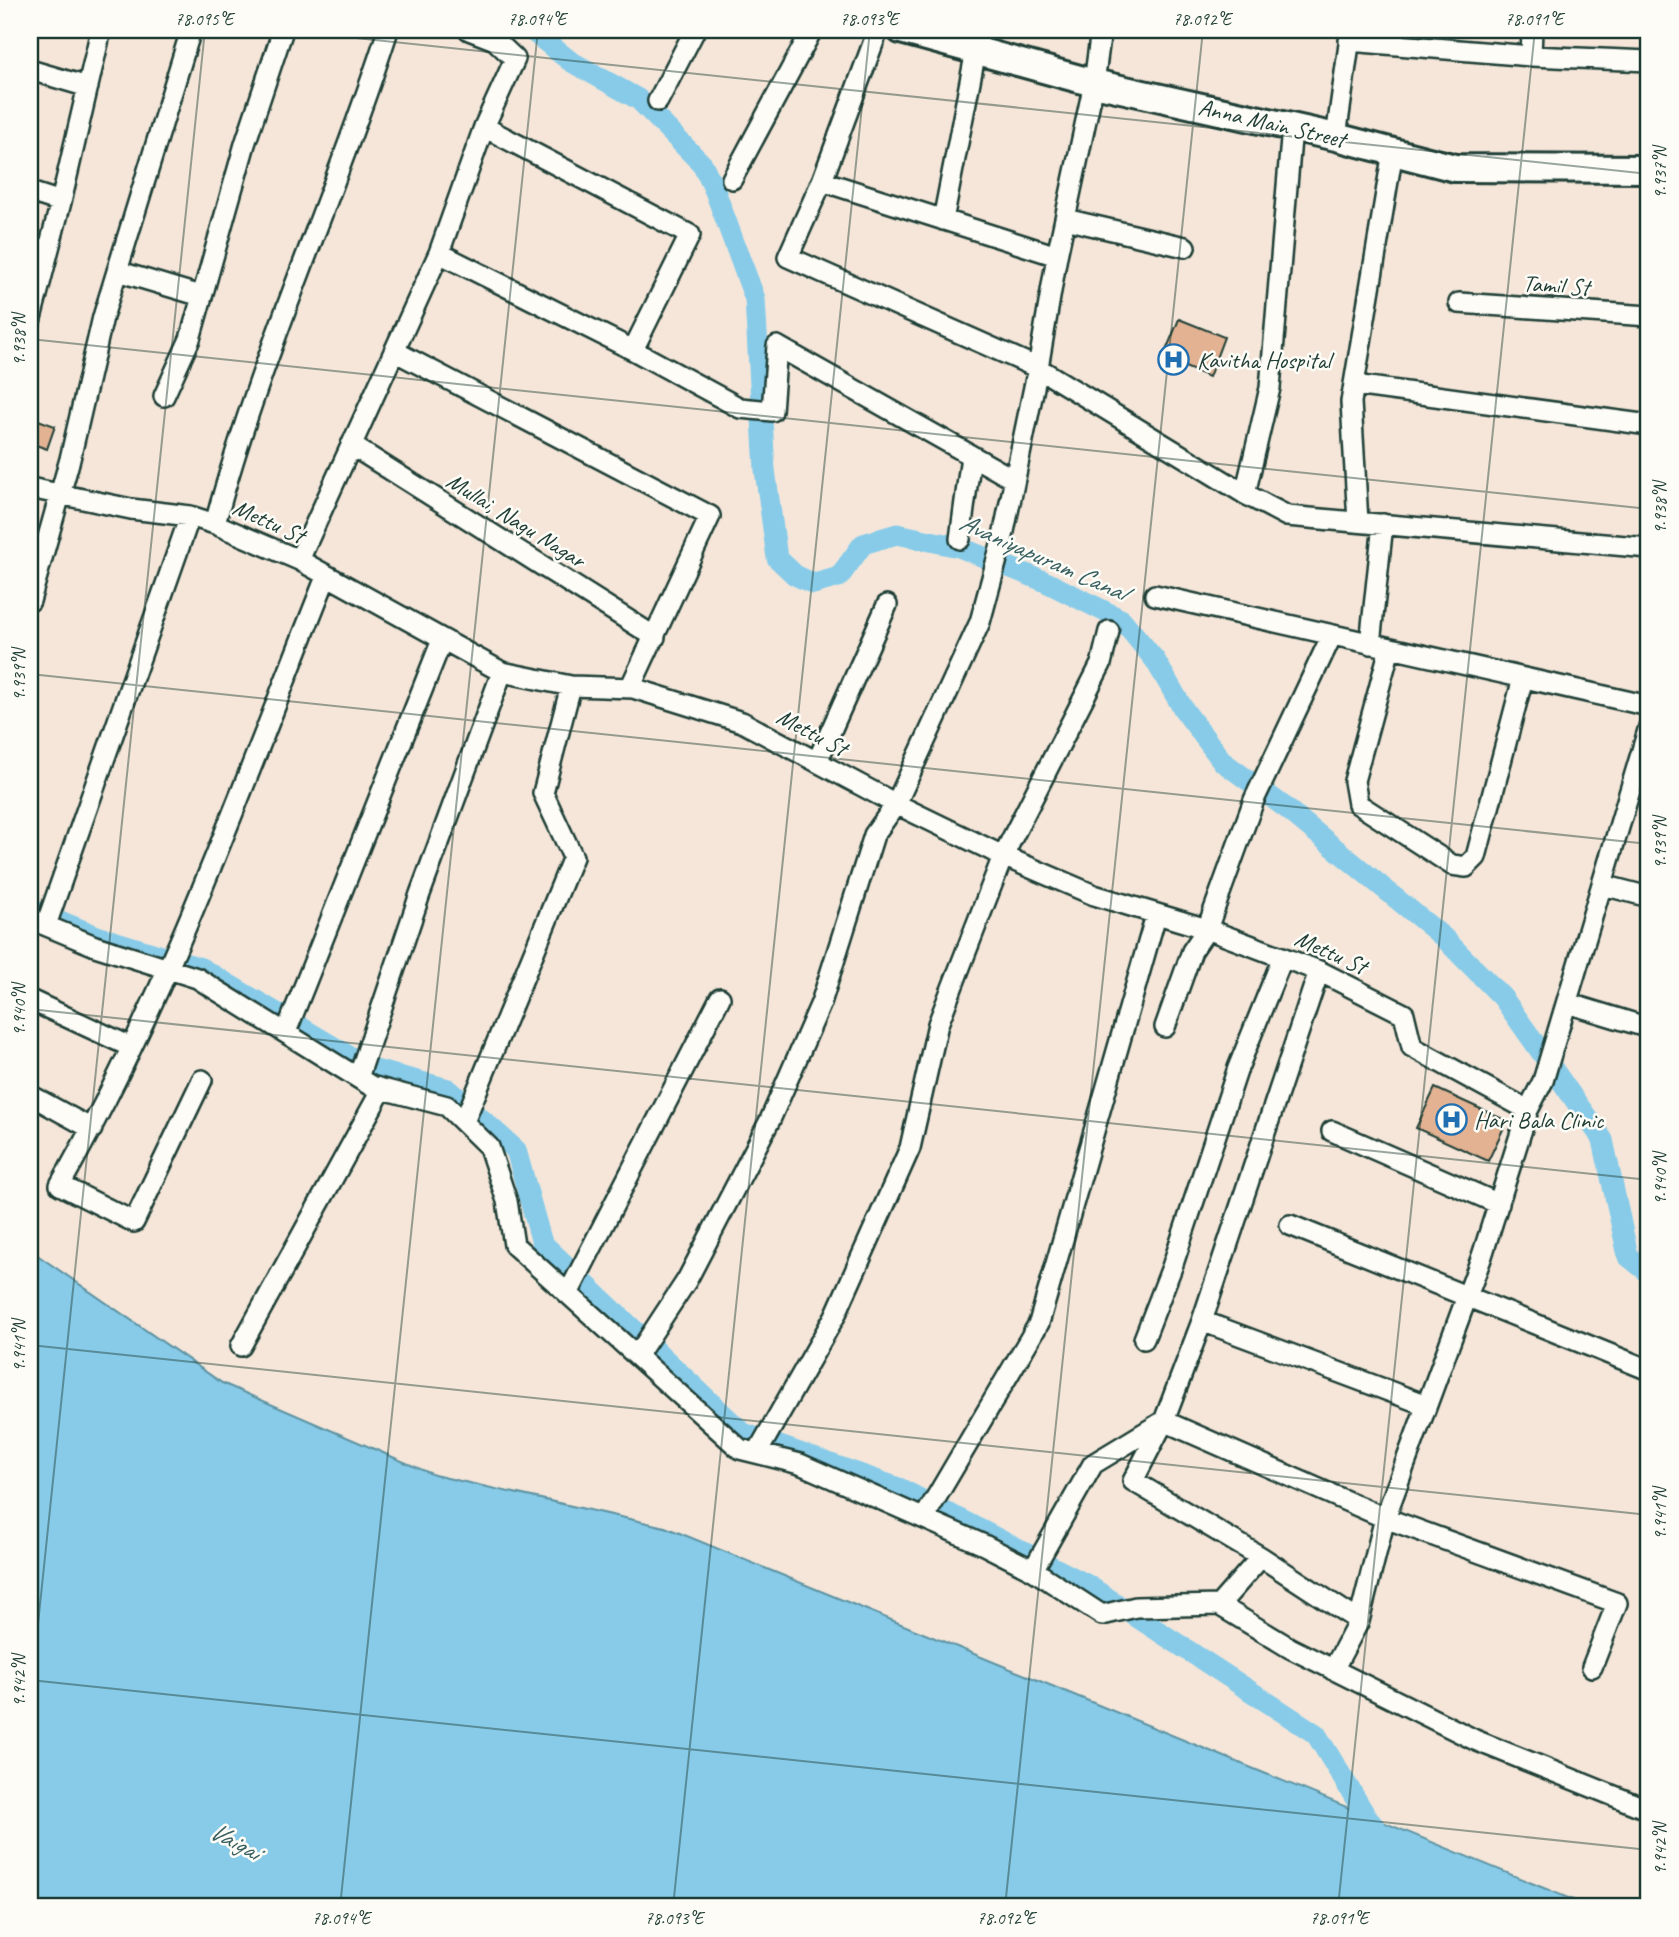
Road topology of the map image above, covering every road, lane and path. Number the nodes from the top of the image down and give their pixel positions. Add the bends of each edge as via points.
1 (101, 30) edge
2 (191, 30) edge
3 (283, 30) edge
4 (388, 30) edge
5 (469, 30) edge
6 (695, 30) edge
7 (812, 30) edge
8 (878, 30) edge
9 (901, 30) edge
10 (1101, 30) edge
11 (1532, 30) edge
12 (1350, 35) edge
13 (979, 41) edge
14 (1531, 56) junction
15 (1649, 61) edge
16 (30, 71) edge
17 (1094, 83) junction
18 (88, 87) junction
19 (658, 101) dead end
20 (484, 127) junction
21 (1292, 127) junction
22 (1336, 137) junction
23 (1393, 151) junction
24 (1649, 169) edge
25 (732, 179) dead end
26 (822, 181) junction
27 (30, 192) edge
28 (61, 202) junction
29 (1065, 219) junction
30 (943, 220) junction
31 (1185, 247) dead end
32 (439, 253) junction
33 (1057, 256) junction
34 (117, 271) junction
35 (201, 296) junction
36 (1459, 303) dead end
37 (1649, 316) edge
38 (30, 323) edge
39 (633, 350) junction
40 (394, 351) junction
41 (1038, 368) junction
42 (1354, 385) junction
43 (164, 396) dead end
44 (1649, 425) edge
45 (351, 445) junction
46 (971, 456) junction
47 (1013, 479) junction
48 (30, 488) edge
49 (1245, 494) junction
50 (58, 496) junction
51 (190, 516) junction
52 (1358, 522) junction
53 (215, 524) junction
54 (1383, 524) junction
55 (960, 538) dead end
56 (1649, 548) edge
57 (299, 560) junction
58 (326, 577) junction
59 (1154, 595) dead end
60 (30, 601) edge
61 (887, 605) dead end
62 (1109, 631) dead end
63 (1332, 635) junction
64 (656, 637) junction
65 (442, 640) junction
66 (1370, 644) junction
67 (1390, 648) junction
68 (502, 672) junction
69 (1523, 678) junction
70 (572, 687) junction
71 (631, 688) junction
72 (1649, 706) edge
73 (1649, 727) edge
74 (817, 762) junction
75 (896, 804) junction
76 (1003, 856) junction
77 (1604, 885) junction
78 (1649, 897) edge
79 (1156, 915) junction
80 (43, 919) edge
81 (1208, 929) junction
82 (1283, 957) junction
83 (172, 962) junction
84 (1320, 971) junction
85 (720, 998) dead end
86 (30, 1000) edge
87 (1567, 1003) junction
88 (288, 1025) junction
89 (1165, 1027) dead end
90 (1649, 1028) edge
91 (131, 1047) junction
92 (361, 1069) junction
93 (202, 1080) dead end
94 (382, 1089) junction
95 (30, 1094) edge
96 (1528, 1110) junction
97 (465, 1120) junction
98 (92, 1129) junction
99 (1332, 1131) dead end
100 (1499, 1204) junction
101 (1290, 1225) dead end
102 (571, 1290) junction
103 (1466, 1298) junction
104 (1202, 1321) junction
105 (1144, 1339) dead end
106 (241, 1346) dead end
107 (643, 1346) junction
108 (1649, 1370) edge
109 (1426, 1405) junction
110 (1164, 1421) junction
111 (762, 1445) junction
112 (929, 1509) junction
113 (1385, 1518) junction
114 (1261, 1557) junction
115 (1037, 1562) junction
116 (1219, 1605) junction
117 (1359, 1621) junction
118 (1592, 1667) dead end
119 (1334, 1670) junction
120 (1649, 1810) edge

1 - 18 street
2 - 34 street
3 - 35 street
4 - 53 street via 236,447
5 - 20 street via 495,40 515,58
6 - 19 street
7 - 25 street
8 - 26 street
9 - 13 street, Anna Main Street
10 - 17 street
11 - 14 street
12 - 14 street
12 - 22 street
13 - 17 street, Anna Main Street
13 - 30 street
14 - 15 street
16 - 18 street
17 - 21 street, Anna Main Street
17 - 29 street
18 - 28 street
20 - 32 street
20 - 39 street via 690,234
21 - 22 street, Anna Main Street
21 - 49 street via 1270,388
22 - 23 street, Anna Main Street
23 - 24 street, Anna Main Street via 1455,168
23 - 42 street
26 - 30 street
26 - 41 street via 788,257
27 - 28 street
28 - 38 street
29 - 31 street
29 - 33 street
30 - 33 street
32 - 39 street
32 - 40 street
33 - 41 street
34 - 35 street
34 - 50 street
35 - 43 street via 190,339
36 - 37 street, Tamil St
39 - 46 street via 740,408 772,411 777,346
40 - 45 street
40 - 64 street via 710,516
41 - 47 street
41 - 49 street
42 - 44 street
42 - 52 street
45 - 57 street
45 - 64 street, Mullai, Nagu Nagar
46 - 47 street
46 - 55 street
47 - 75 street via 980,622
48 - 50 street, Mettu St
49 - 52 street via 1287,516
50 - 51 street, Mettu St
50 - 60 street
51 - 53 street, Mettu St
51 - 80 street
52 - 54 street
53 - 57 street, Mettu St
54 - 56 street
54 - 66 street
57 - 58 street, Mettu St
58 - 65 street, Mettu St
58 - 83 street
59 - 63 street
61 - 74 street
62 - 76 street via 1101,664
63 - 66 street
63 - 81 street via 1254,800
64 - 71 street
65 - 68 street, Mettu St
65 - 88 street
66 - 67 street
67 - 69 street
67 - 69 street via 1354,781 1355,794 1358,804 1452,865 1466,867 1476,857
68 - 70 street, Mettu St
68 - 92 street
69 - 72 street
70 - 71 street, Mettu St
70 - 97 street via 543,793 573,857
71 - 74 street, Mettu St via 742,722
73 - 77 street
74 - 75 street, Mettu St
75 - 76 street, Mettu St
75 - 107 street via 874,835 821,1003 770,1120 687,1280
76 - 79 street, Mettu St via 1094,895
76 - 111 street via 938,1024 910,1148 835,1316
77 - 78 street
77 - 87 street
79 - 81 street, Mettu St
79 - 112 street via 1039,1323
80 - 83 street via 95,946
81 - 82 street, Mettu St
81 - 89 street via 1192,951
82 - 84 street, Mettu St
82 - 105 street via 1238,1068
83 - 88 street
83 - 91 street
84 - 96 street, Mettu St via 1404,1014 1412,1047
84 - 104 street
85 - 102 street
86 - 91 street
87 - 90 street
87 - 96 street via 1543,1081
88 - 92 street
91 - 98 street
92 - 94 street
93 - 98 street via 134,1222 60,1185
94 - 97 street via 447,1106
94 - 106 street
95 - 98 street
96 - 100 street
97 - 102 street via 489,1147 507,1201 514,1245
99 - 100 street
100 - 103 street
101 - 103 street
102 - 107 street
103 - 108 street
103 - 109 street
104 - 109 street
104 - 110 street
107 - 111 street via 740,1449
109 - 113 street
110 - 113 street
110 - 114 street via 1133,1481
110 - 115 street via 1093,1464
111 - 112 street via 800,1464
112 - 115 street
113 - 117 street
113 - 118 street via 1617,1603
114 - 116 street
114 - 117 street
115 - 116 street via 1101,1615 1136,1607
116 - 119 street
117 - 119 street
119 - 120 street via 1475,1740

